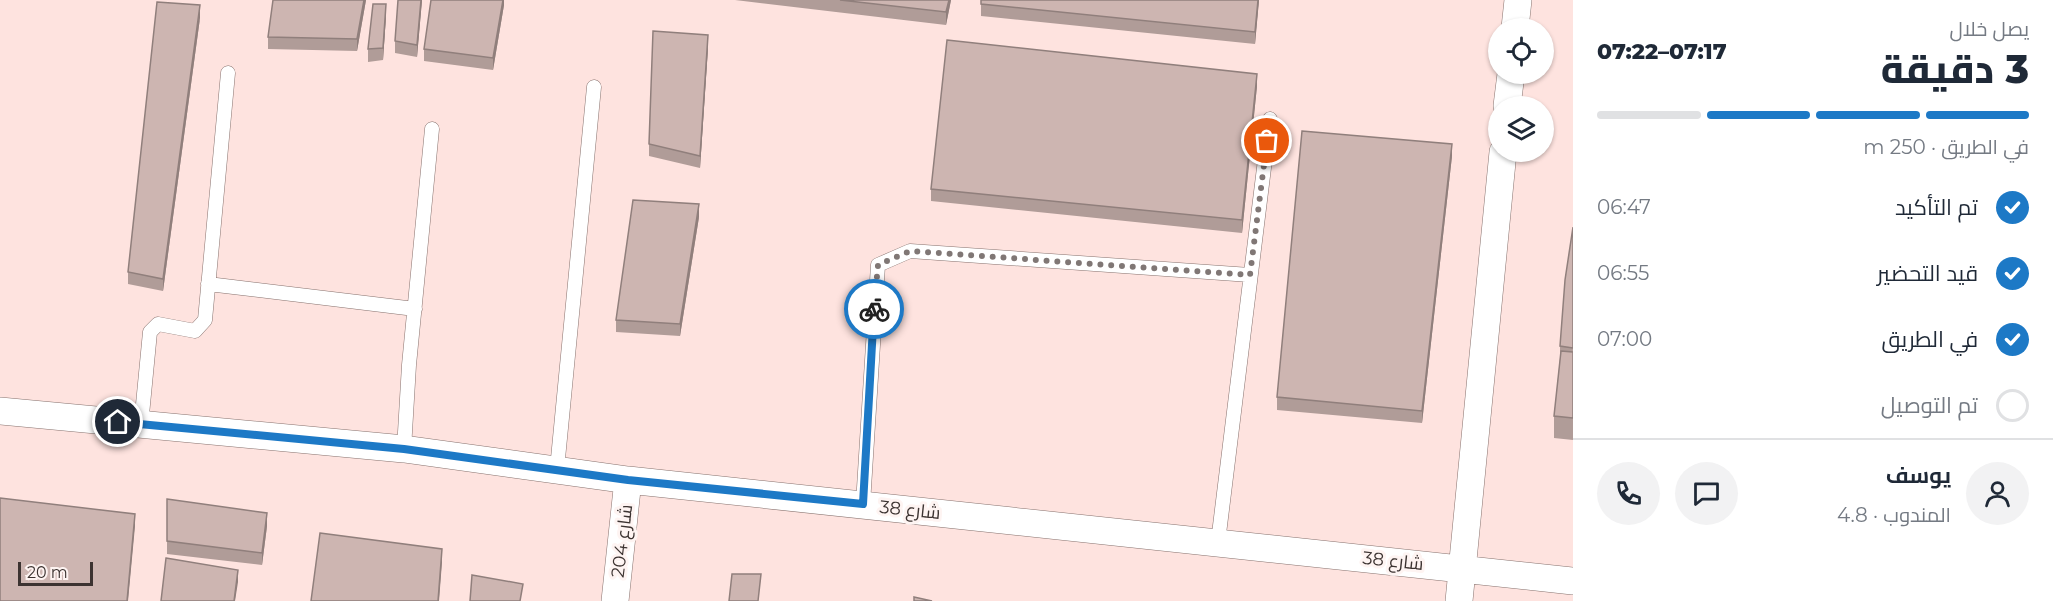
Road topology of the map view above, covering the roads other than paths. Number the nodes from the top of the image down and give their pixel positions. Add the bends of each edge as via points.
1 (1518, 0) edge
2 (1516, 18) edge
3 (228, 73) dead end
4 (594, 87) dead end
5 (1270, 119) dead end
6 (432, 129) dead end
7 (1502, 162) edge
8 (1250, 275) junction
9 (208, 284) junction
10 (415, 309) junction
11 (0, 411) edge
12 (141, 425) junction
13 (404, 449) junction
14 (557, 470) junction
15 (628, 480) junction
16 (863, 504) junction
17 (1218, 542) junction
18 (1463, 569) junction
19 (1573, 581) edge
20 (615, 601) edge
21 (1460, 601) edge

1 - 2 street
3 - 9 lane
4 - 14 lane
5 - 8 lane
6 - 10 lane
7 - 18 street
8 - 16 lane via 910,251 878,265
8 - 17 lane
9 - 10 lane
9 - 12 lane via 205,320 195,331 158,324 150,332
10 - 13 lane
11 - 12 street, شارع 38
12 - 13 street, شارع 38
13 - 14 street, شارع 38
14 - 15 street, شارع 38
15 - 16 street, شارع 38
15 - 20 street, شارع 204
16 - 17 street, شارع 38
17 - 18 street, شارع 38
18 - 19 street, شارع 38
18 - 21 street

